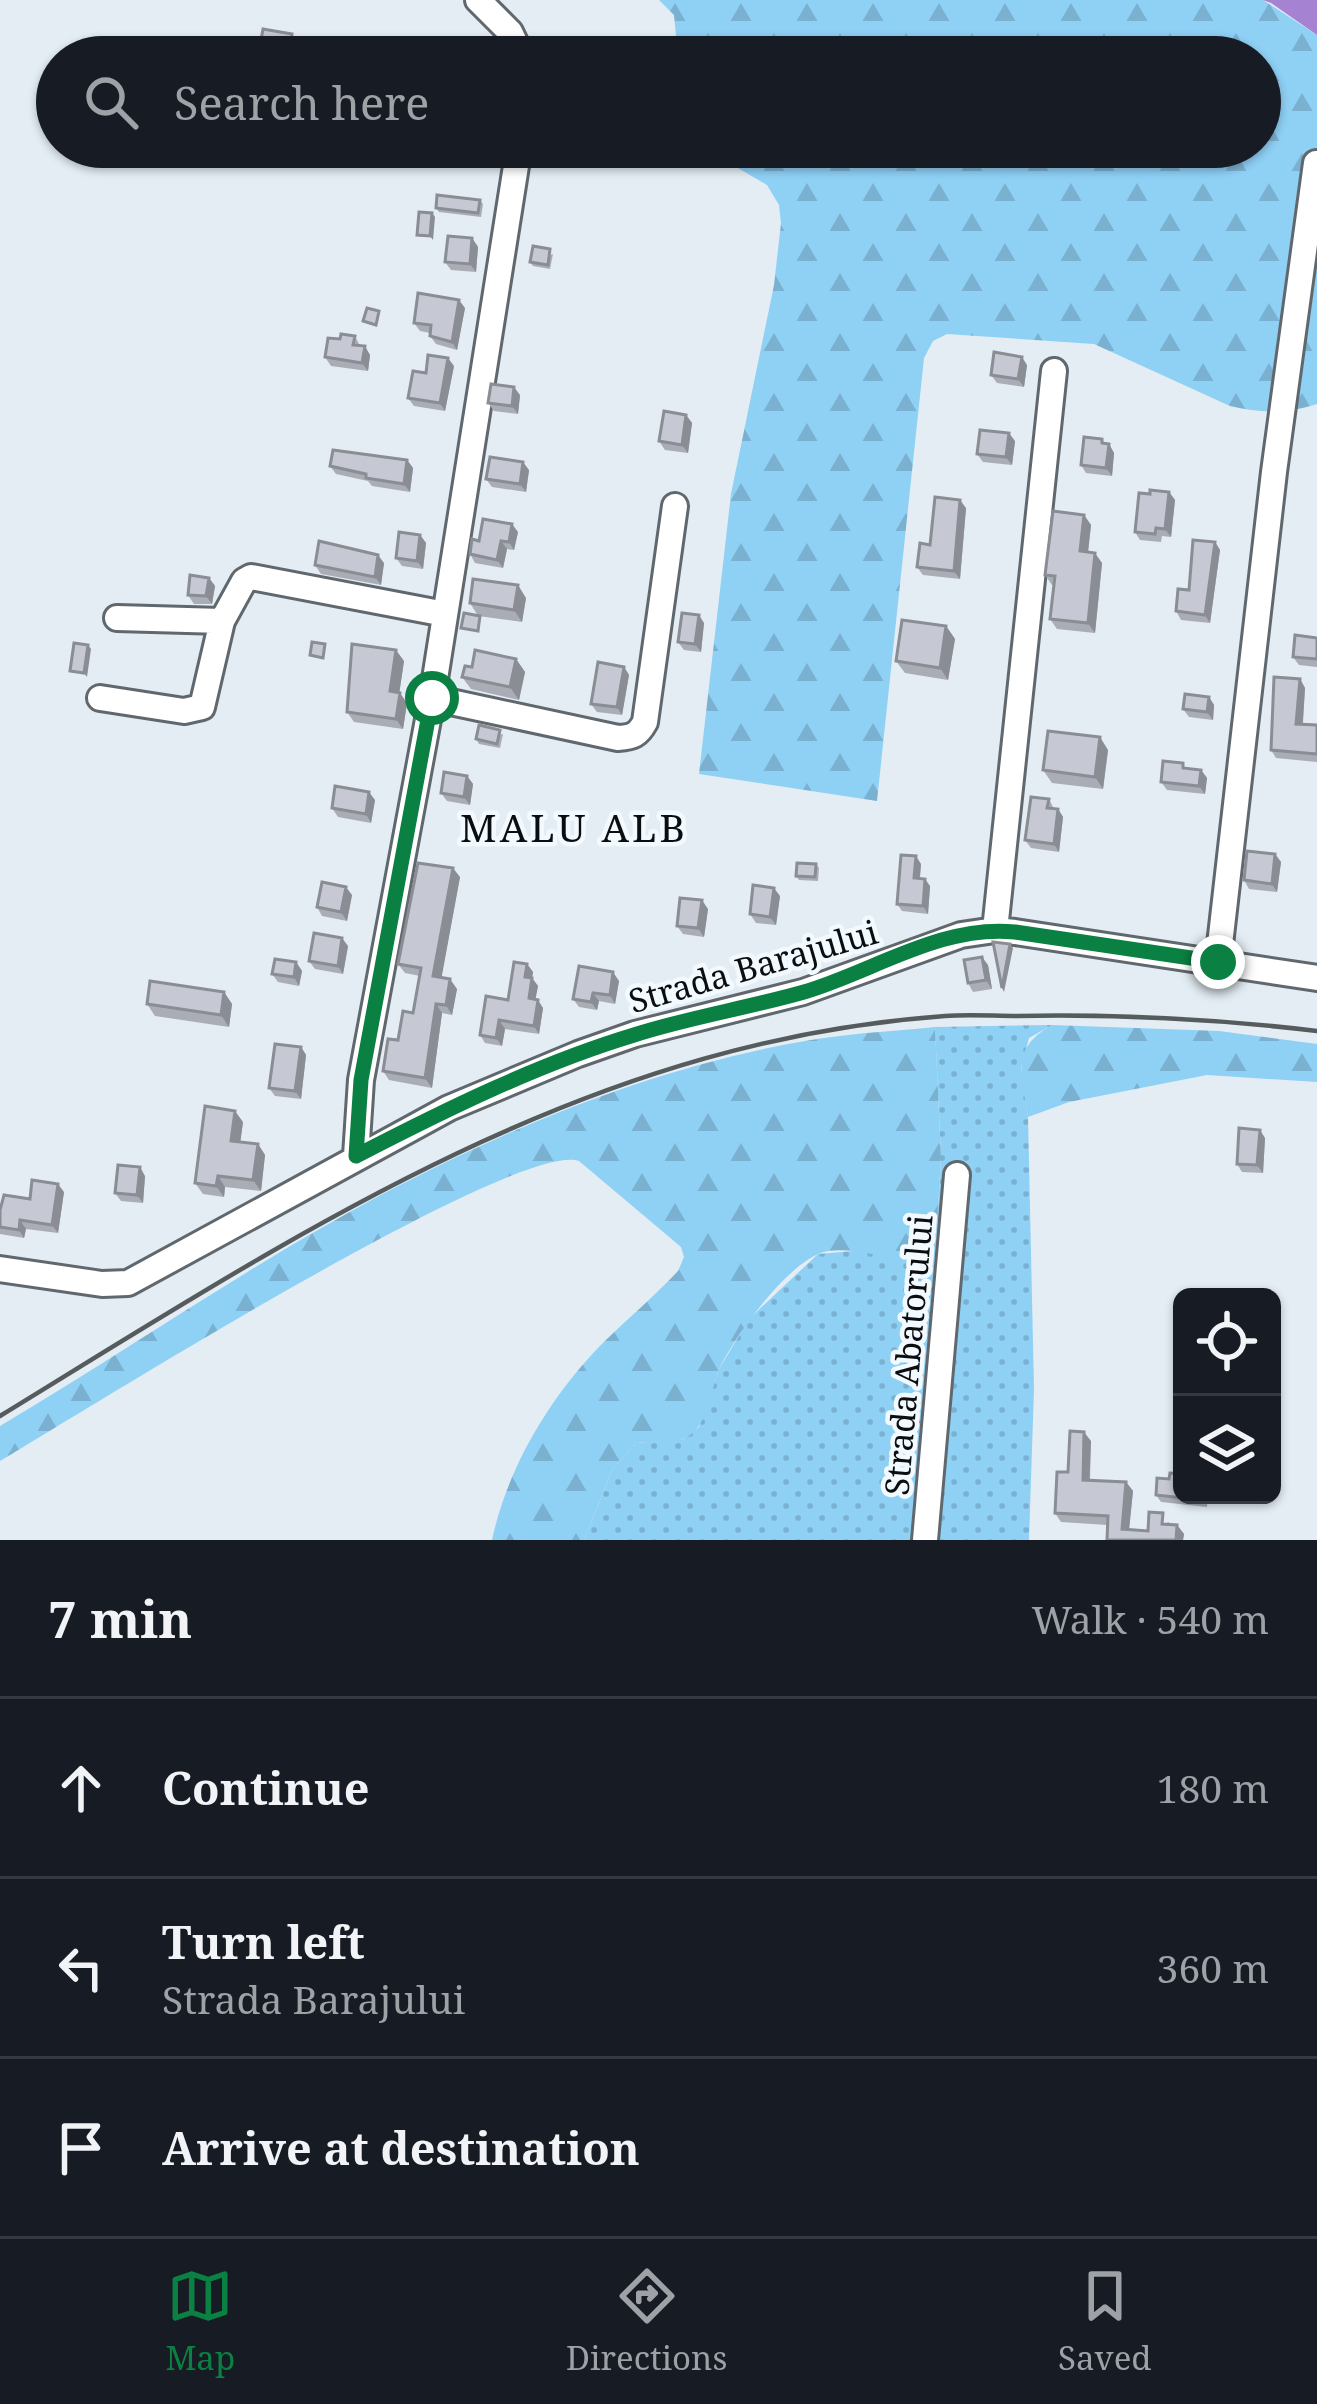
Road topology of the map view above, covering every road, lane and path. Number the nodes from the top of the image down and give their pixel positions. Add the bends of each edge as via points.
1 (478, 0) edge
2 (511, 36) edge
3 (1316, 163) edge
4 (516, 168) edge
5 (1054, 371) dead end
6 (675, 506) dead end
7 (445, 614) junction
8 (117, 618) dead end
9 (222, 621) junction
10 (100, 698) dead end
11 (432, 698) junction
12 (994, 930) junction
13 (1218, 962) junction
14 (1317, 979) edge
15 (356, 1156) junction
16 (958, 1175) dead end
17 (0, 1269) edge
18 (925, 1540) edge

1 - 2 street
3 - 13 street
4 - 7 street
5 - 12 street
6 - 11 street via 640,732 618,737
7 - 9 street via 251,577
7 - 11 street
8 - 9 street
9 - 10 street via 202,707
11 - 15 street via 361,1080
12 - 13 street, Strada Barajului
12 - 15 street, Strada Barajului via 597,1047
13 - 14 street, Strada Barajului
15 - 17 street, Strada Barajului via 128,1283
16 - 18 street, Strada Abatorului

